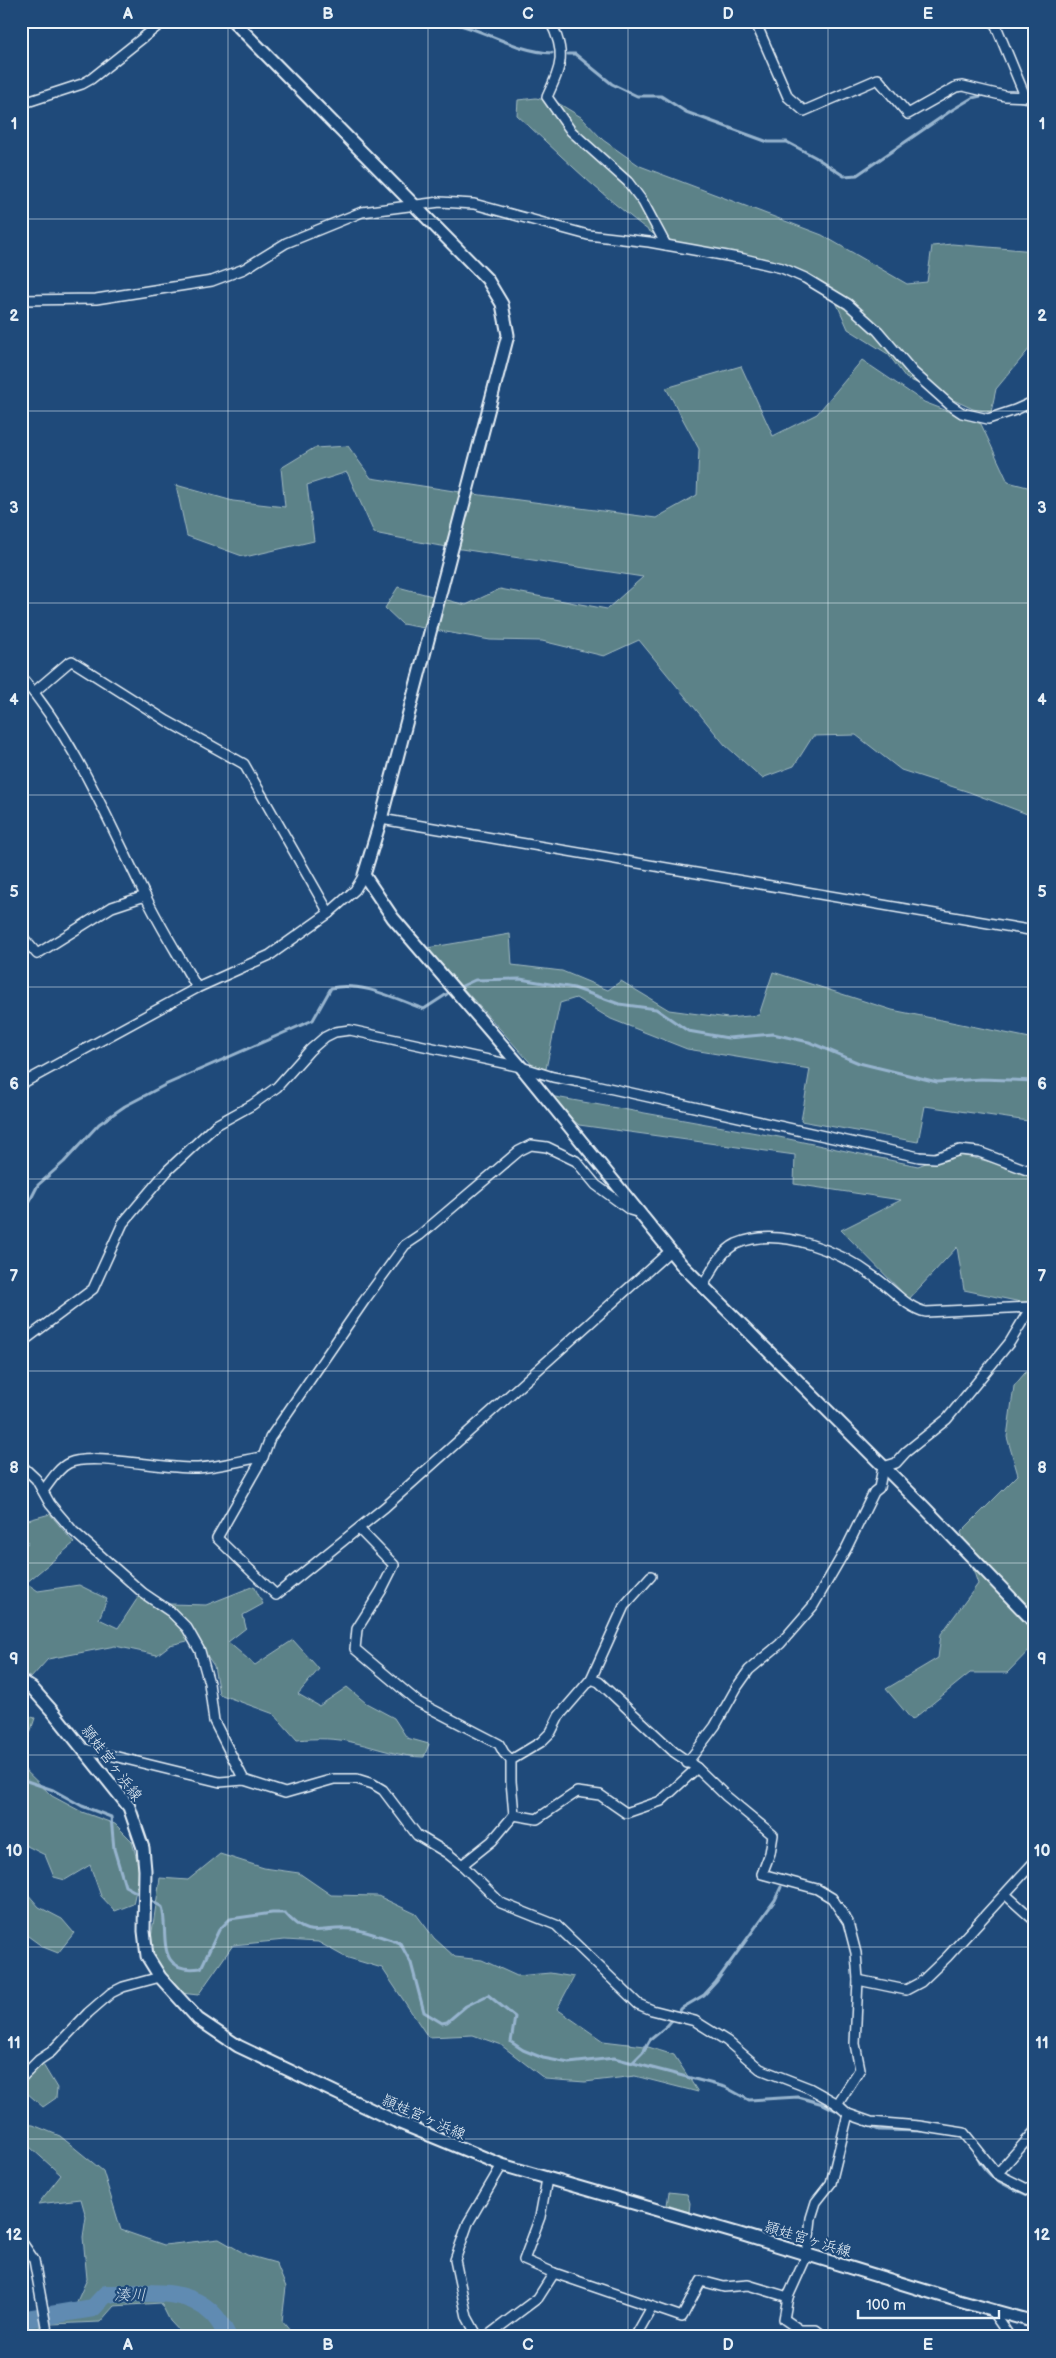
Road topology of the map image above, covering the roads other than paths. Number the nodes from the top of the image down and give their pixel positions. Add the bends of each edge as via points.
1 (164, 21) edge
2 (233, 21) edge
3 (550, 21) edge
4 (755, 21) edge
5 (994, 21) edge
6 (1030, 96) edge
7 (21, 104) edge
8 (415, 204) junction
9 (666, 245) junction
10 (21, 300) edge
11 (1035, 401) edge
12 (21, 677) edge
13 (34, 692) junction
14 (381, 819) junction
15 (364, 875) junction
16 (145, 896) junction
17 (329, 913) junction
18 (1035, 931) edge
19 (21, 935) edge
20 (197, 988) junction
21 (520, 1067) junction
22 (21, 1084) edge
23 (1035, 1173) edge
24 (640, 1213) junction
25 (670, 1251) junction
26 (703, 1286) junction
27 (21, 1343) edge
28 (263, 1457) junction
29 (21, 1465) edge
30 (883, 1467) junction
31 (43, 1491) junction
32 (359, 1529) junction
33 (650, 1576) dead end
34 (1035, 1623) edge
35 (591, 1679) junction
36 (21, 1680) edge
37 (84, 1749) junction
38 (512, 1760) junction
39 (687, 1763) junction
40 (697, 1768) junction
41 (244, 1780) junction
42 (514, 1815) junction
43 (1035, 1861) edge
44 (462, 1865) junction
45 (1006, 1895) junction
46 (1035, 1921) edge
47 (160, 1977) junction
48 (858, 1980) junction
49 (21, 2078) edge
50 (837, 2104) junction
51 (848, 2114) junction
52 (1035, 2130) edge
53 (502, 2164) junction
54 (997, 2174) junction
55 (547, 2179) junction
56 (1035, 2193) edge
57 (21, 2241) edge
58 (807, 2255) junction
59 (554, 2273) junction
60 (788, 2297) junction
61 (652, 2306) junction
62 (992, 2311) junction
63 (1035, 2322) edge
64 (48, 2335) edge
65 (478, 2337) edge
66 (486, 2337) edge
67 (635, 2337) edge
68 (825, 2337) edge
69 (1010, 2337) edge

1 - 7 street via 91,79
2 - 8 street
3 - 9 street via 560,40 561,67 547,97 571,131 628,182 643,202
4 - 6 street via 788,97 804,111 878,79 908,114 956,87 1005,96
5 - 6 street
8 - 9 street via 474,204 588,235
8 - 10 street via 362,212 286,244 244,269 212,280 96,299
8 - 14 street via 487,279 502,304 508,336
9 - 11 street via 782,268 805,278 848,304 878,331 913,372 962,413 988,419
12 - 13 street
13 - 16 street via 68,744 112,825
13 - 17 street via 72,661 167,721 244,764
14 - 15 street
14 - 18 street
15 - 17 street via 355,890
15 - 21 street via 393,918
16 - 19 street via 112,907 36,954
16 - 20 street
17 - 20 street via 270,955
20 - 22 street
21 - 23 street via 552,1077 919,1157 935,1158 960,1150 979,1152
21 - 24 street
21 - 27 street via 350,1030 325,1037 277,1087 216,1125 168,1170 123,1223 92,1289
24 - 25 street
24 - 28 street via 630,1210 596,1185 576,1161 531,1144 519,1151 405,1245 270,1438
25 - 26 street
25 - 32 street
26 - 30 street
26 - 30 street via 713,1268 735,1245 782,1239 818,1246 842,1258 875,1277 917,1310 1031,1307 1010,1342 948,1419 896,1463
28 - 31 street via 197,1468 80,1460 68,1463
28 - 32 street via 218,1538 276,1595
29 - 31 street
30 - 34 street
30 - 39 street via 879,1488 813,1606 780,1644 749,1670 715,1726
31 - 41 street via 73,1532 187,1628 200,1651 214,1721
32 - 38 street via 394,1565 357,1629 355,1649 418,1702 498,1744
33 - 35 street via 624,1606
35 - 38 street via 559,1716 551,1732
35 - 39 street via 599,1682
36 - 37 street, 頴娃宮ヶ浜線 via 32,1688
37 - 41 street via 220,1782
37 - 47 street, 頴娃宮ヶ浜線 via 129,1807 143,1848 147,1956
38 - 42 street via 510,1781
39 - 40 street
40 - 42 street via 661,1802 626,1813 600,1795 577,1792 537,1819
40 - 48 street via 773,1835 762,1874 799,1882 832,1898 850,1926
41 - 44 street via 284,1793 334,1779 357,1779 373,1784 383,1790 417,1835
42 - 44 street via 492,1841
43 - 45 street
44 - 50 street via 500,1903 556,1925 638,2004 695,2021 727,2041 760,2069 809,2088
45 - 46 street
45 - 48 street via 920,1982 906,1990
47 - 49 street via 110,1993 52,2052
47 - 53 street, 頴娃宮ヶ浜線 via 198,2019 238,2046 395,2121
48 - 50 street via 855,2044 860,2069
50 - 51 street
51 - 54 street via 871,2122 964,2133
51 - 58 street via 831,2183 816,2202
52 - 54 street
53 - 55 street, 頴娃宮ヶ浜線
53 - 65 street via 468,2223 455,2260 467,2317
54 - 56 street
55 - 58 street, 頴娃宮ヶ浜線
55 - 59 street via 540,2217 524,2260
57 - 64 street via 34,2260
58 - 60 street
58 - 62 street, 頴娃宮ヶ浜線
59 - 61 street
59 - 66 street via 538,2298
60 - 61 street via 748,2285 724,2287 701,2281 682,2317
60 - 68 street via 784,2319 800,2330 816,2330
61 - 67 street
62 - 63 street, 頴娃宮ヶ浜線
62 - 69 street

